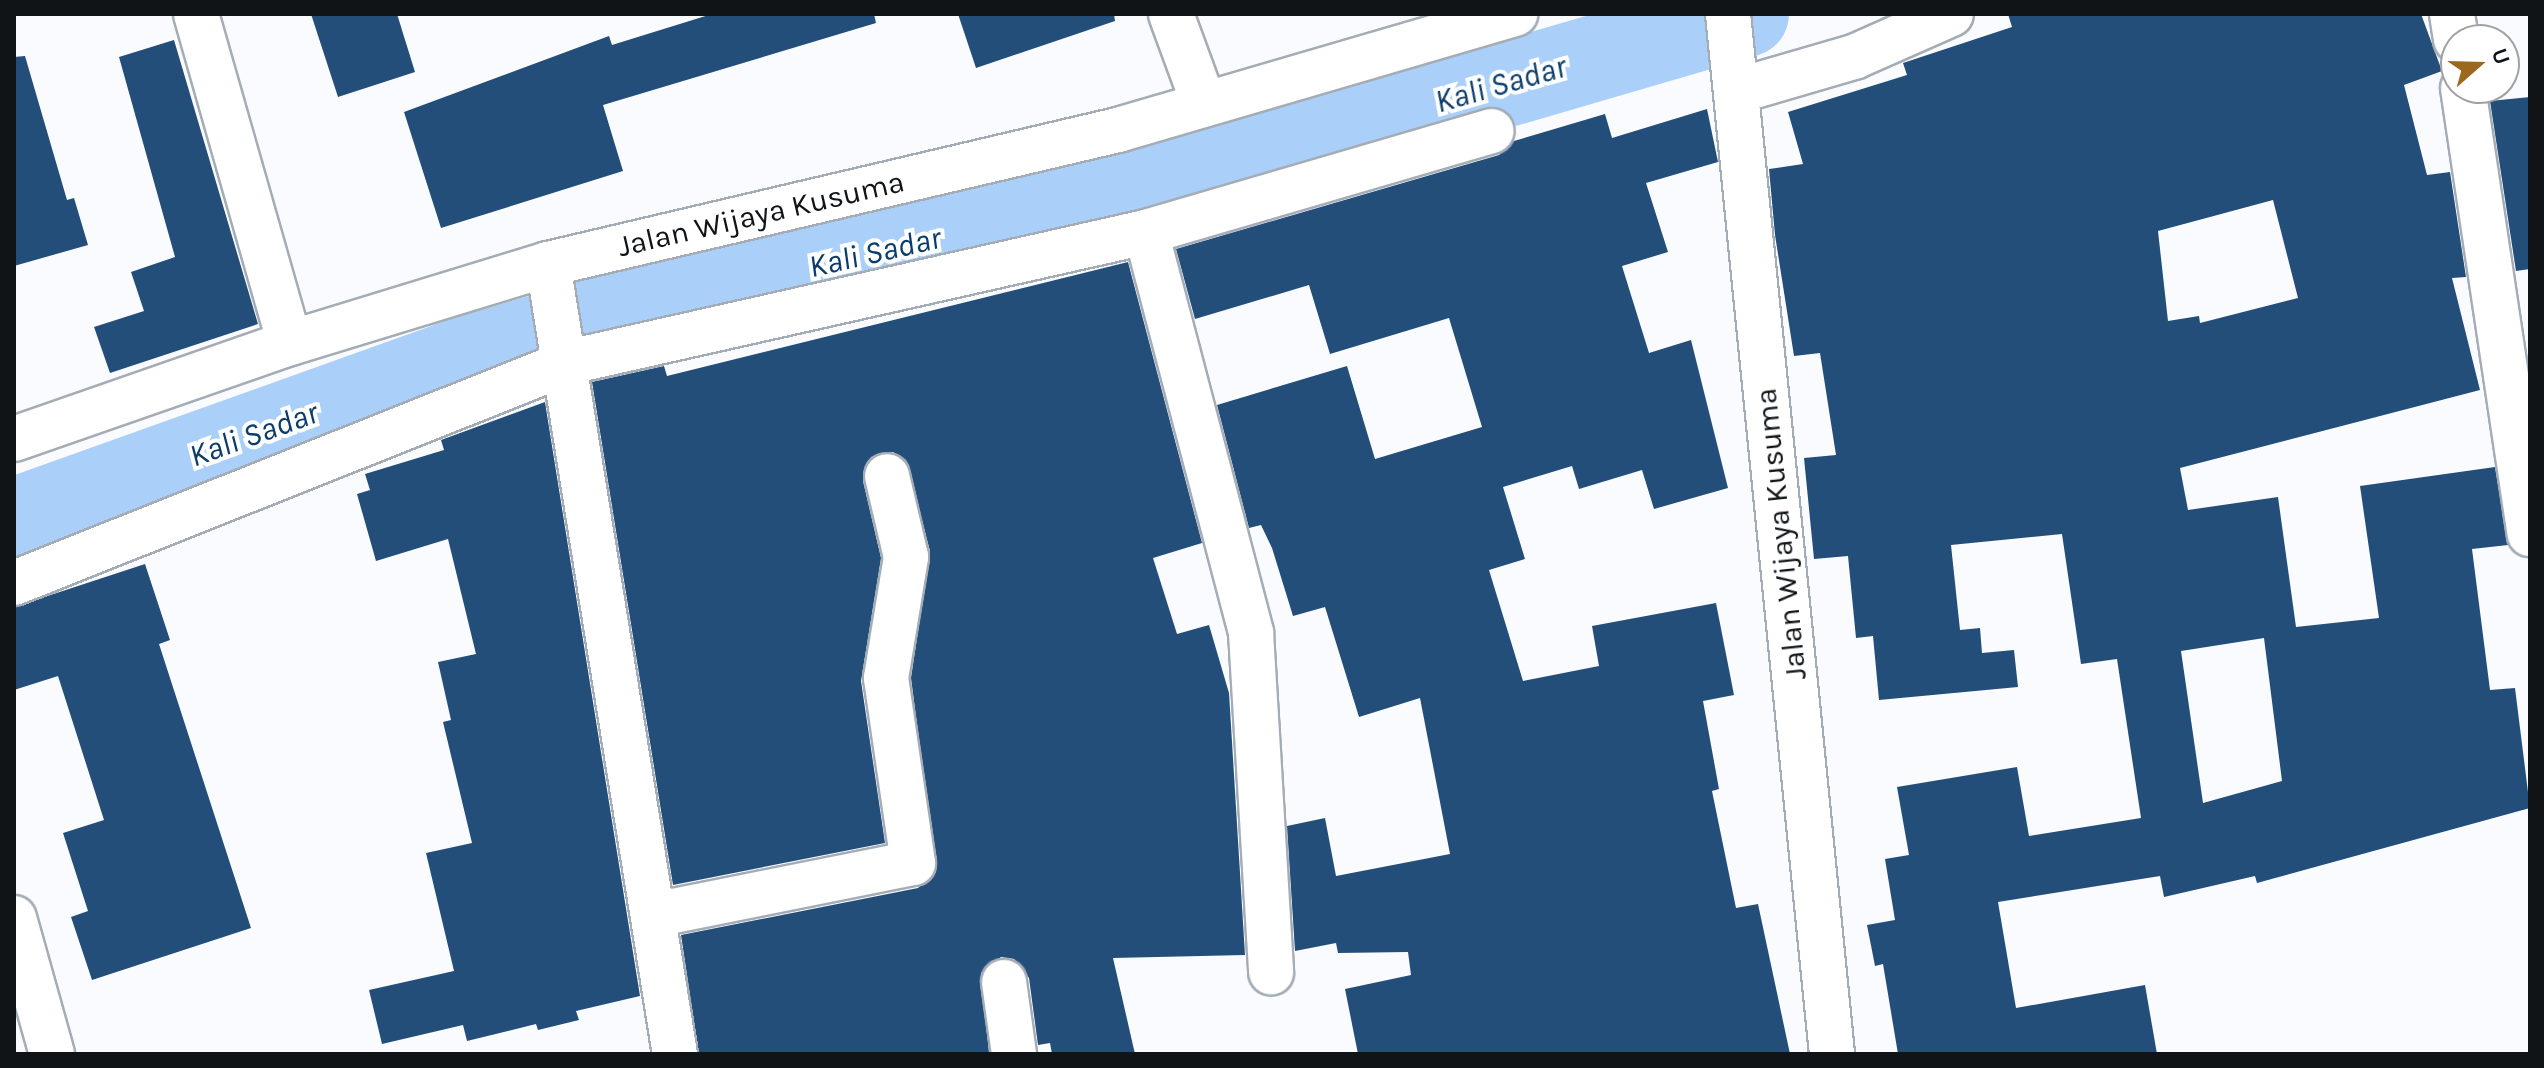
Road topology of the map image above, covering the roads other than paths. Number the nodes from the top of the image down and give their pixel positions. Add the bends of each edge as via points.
1 (196, 14) edge
2 (1171, 14) edge
3 (1515, 14) edge
4 (1951, 14) edge
5 (1458, 23) edge
6 (1729, 28) edge
7 (1737, 91) junction
8 (1204, 104) junction
9 (2465, 104) edge
10 (1492, 131) dead end
11 (1146, 232) junction
12 (552, 282) junction
13 (290, 343) junction
14 (567, 356) junction
15 (14, 439) edge
16 (887, 476) dead end
17 (2530, 534) edge
18 (14, 583) edge
19 (653, 915) junction
20 (14, 918) edge
21 (1271, 972) dead end
22 (1004, 982) dead end
23 (52, 1054) edge
24 (675, 1054) edge
25 (1014, 1054) edge
26 (1832, 1054) edge

1 - 13 street
2 - 8 street
3 - 5 street, Jalan Wijaya Kusuma
4 - 7 street via 1854,57
5 - 8 street, Jalan Wijaya Kusuma
6 - 7 street, Jalan Wijaya Kusuma
7 - 26 street, Jalan Wijaya Kusuma
8 - 12 street, Jalan Wijaya Kusuma
9 - 17 street
10 - 11 street
11 - 14 street
11 - 21 street via 1251,633
12 - 13 street, Jalan Wijaya Kusuma
12 - 14 street
13 - 15 street, Jalan Wijaya Kusuma
14 - 18 street
14 - 19 street
16 - 19 street via 906,557 886,678 913,863
19 - 24 street
20 - 23 street
22 - 25 street

